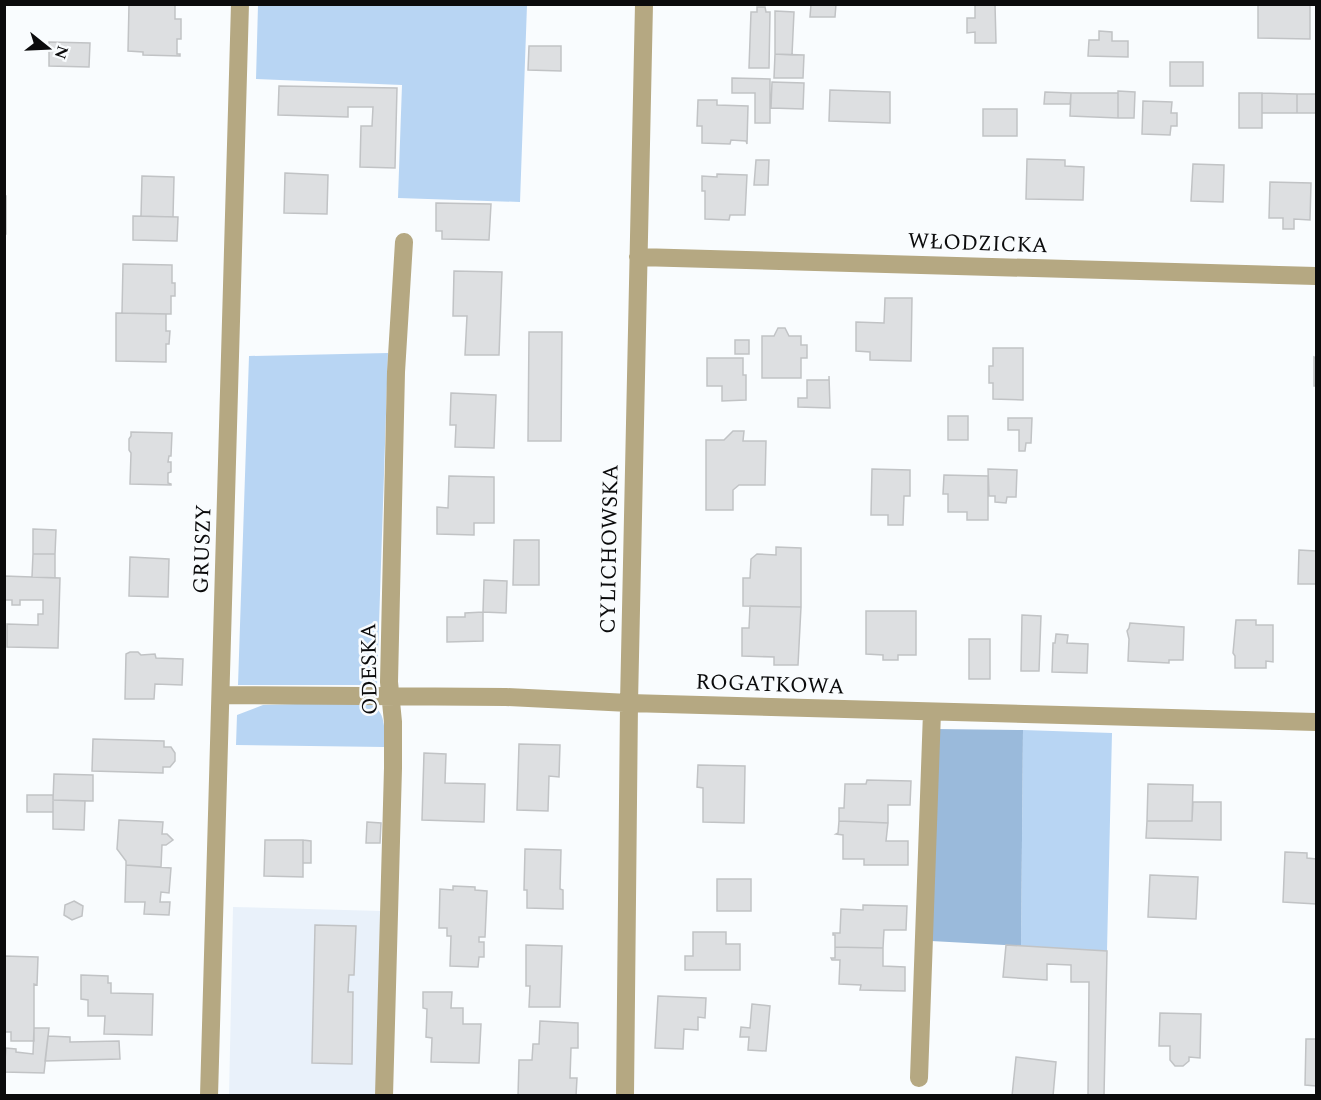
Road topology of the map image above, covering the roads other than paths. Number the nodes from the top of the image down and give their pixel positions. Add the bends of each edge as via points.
1 (240, 4) edge
2 (644, 4) edge
3 (404, 242) dead end
4 (638, 257) junction
5 (1317, 276) edge
6 (221, 695) junction
7 (390, 696) junction
8 (628, 703) junction
9 (932, 712) junction
10 (1317, 722) edge
11 (919, 1078) dead end
12 (210, 1095) edge
13 (384, 1095) edge
14 (625, 1095) edge

1 - 6 street, GRUSZY
2 - 4 street, CYLICHOWSKA
3 - 7 street, ODESKA via 396,372
4 - 5 street, WŁODZICKA
4 - 8 street, CYLICHOWSKA
6 - 7 street, ROGATKOWA
6 - 12 street, GRUSZY
7 - 8 street, ROGATKOWA
7 - 13 street, ODESKA via 393,768
8 - 9 street, ROGATKOWA
8 - 14 street, CYLICHOWSKA
9 - 10 street, ROGATKOWA
9 - 11 street

